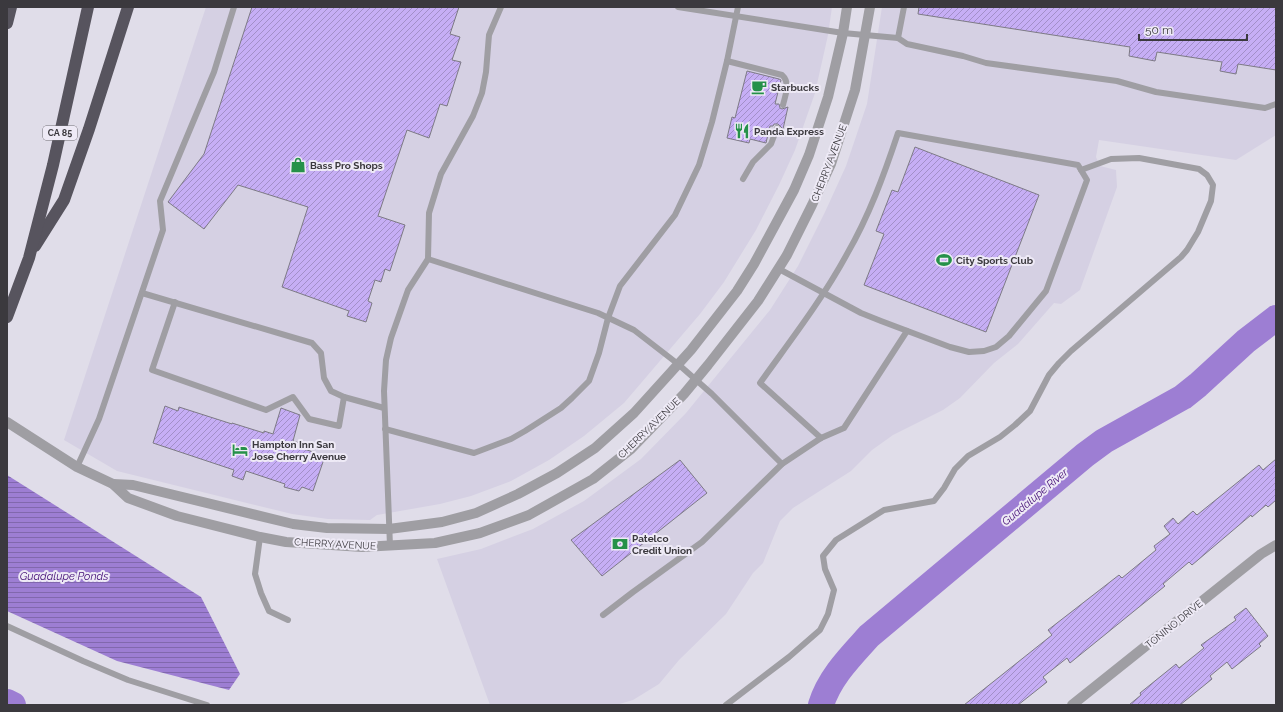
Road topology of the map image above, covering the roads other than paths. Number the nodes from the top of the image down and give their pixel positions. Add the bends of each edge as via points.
1 (10, 7) edge
2 (88, 7) edge
3 (128, 7) edge
4 (234, 7) edge
5 (501, 7) edge
6 (678, 7) edge
7 (738, 7) edge
8 (847, 7) edge
9 (870, 7) edge
10 (904, 7) edge
11 (736, 16) junction
12 (7, 23) edge
13 (843, 33) junction
14 (866, 34) junction
15 (898, 38) junction
16 (726, 61) junction
17 (1276, 104) edge
18 (783, 106) dead end
19 (777, 128) dead end
20 (1081, 170) junction
21 (743, 179) dead end
22 (29, 258) junction
23 (428, 259) junction
24 (779, 269) junction
25 (142, 293) junction
26 (823, 293) junction
27 (175, 302) junction
28 (7, 317) edge
29 (608, 318) junction
30 (907, 331) junction
31 (678, 364) junction
32 (696, 380) junction
33 (344, 397) junction
34 (384, 408) junction
35 (7, 422) edge
36 (385, 429) junction
37 (821, 438) junction
38 (782, 464) junction
39 (77, 467) junction
40 (113, 484) junction
41 (389, 529) junction
42 (260, 537) junction
43 (1276, 545) edge
44 (390, 546) junction
45 (603, 615) dead end
46 (288, 620) dead end
47 (7, 626) edge
48 (207, 705) edge
49 (726, 705) edge
50 (1072, 705) edge

1 - 12 highway
2 - 22 highway, CA 85 via 53,165
3 - 22 highway via 64,200
4 - 25 lane via 214,72 160,201 163,230
5 - 23 lane via 489,35 482,93 473,116 441,174 429,213
6 - 11 lane
7 - 11 lane
8 - 13 street, CHERRY AVENUE
9 - 14 street, CHERRY AVENUE
10 - 15 lane
11 - 13 lane
11 - 16 lane
13 - 14 lane
13 - 31 street, CHERRY AVENUE via 828,97 809,155 794,190 737,291
14 - 15 lane
14 - 24 street, CHERRY AVENUE via 854,90 831,164
15 - 17 lane via 907,44 986,63 1117,81 1156,92 1265,108
16 - 18 lane via 782,75 787,85
16 - 29 lane via 712,122 696,172 675,215 620,286
19 - 21 lane via 771,144 753,162
20 - 26 lane via 1078,165 898,133 879,189 860,230
20 - 30 lane via 1087,180 1046,291 1010,336 996,347 969,352
20 - 49 lane via 1111,160 1139,158 1199,169 1207,175 1213,185 1211,201 1198,232 1181,257 1063,359 1049,375 1030,411 1000,437 968,456 955,469 934,501 884,510 836,540 823,556 825,569 834,590 828,614 820,630
22 - 28 highway, CA 85
23 - 29 lane
23 - 34 lane via 408,290 391,338 384,379
24 - 26 lane
24 - 32 street, CHERRY AVENUE via 758,301
25 - 27 lane
25 - 39 lane via 99,418
26 - 30 lane via 861,313
26 - 37 lane via 760,383
27 - 33 lane via 312,344 321,353 324,378 331,391
27 - 33 lane via 152,370 266,410 293,397 309,420 339,426
29 - 31 lane via 634,330
29 - 36 lane via 589,381 561,408 511,439 474,452
30 - 37 lane via 844,428
31 - 32 lane
31 - 41 street, CHERRY AVENUE via 634,413 595,448 557,473 476,513 442,522
32 - 38 lane
32 - 44 street, CHERRY AVENUE via 631,449 593,479 529,515 480,533 435,543
33 - 34 lane
34 - 36 lane
35 - 39 street, CHERRY AVENUE
36 - 41 lane
37 - 38 lane
38 - 45 lane via 702,542
39 - 40 street, CHERRY AVENUE
40 - 41 street, CHERRY AVENUE via 133,485 293,524 327,528
40 - 42 street, CHERRY AVENUE via 128,498 177,516
41 - 44 lane
42 - 44 street, CHERRY AVENUE via 286,542 362,547
42 - 46 lane via 255,574 261,593 269,611
43 - 50 street, TONINO DRIVE via 1261,554
47 - 48 lane via 128,680

